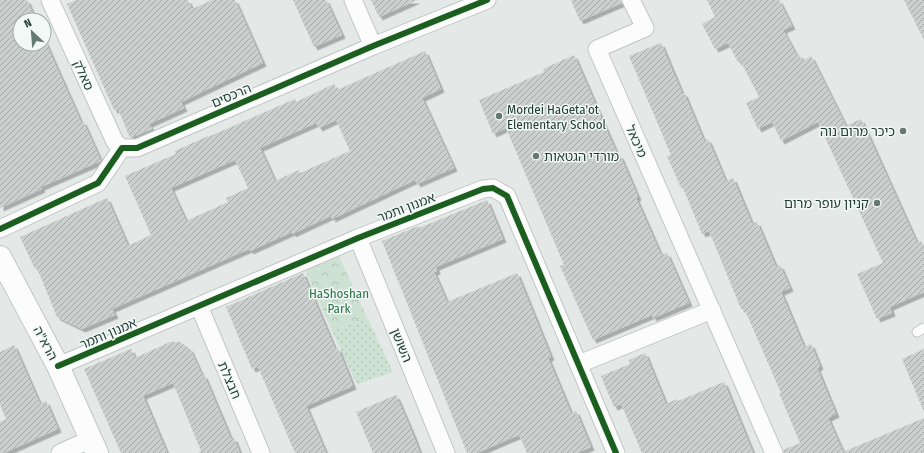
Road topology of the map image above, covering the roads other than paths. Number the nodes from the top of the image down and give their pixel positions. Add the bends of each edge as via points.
1 (50, 0) edge
2 (352, 0) edge
3 (487, 0) edge
4 (631, 0) edge
5 (373, 46) junction
6 (122, 148) junction
7 (0, 229) edge
8 (358, 238) junction
9 (0, 257) edge
10 (199, 306) junction
11 (712, 310) junction
12 (579, 364) junction
13 (58, 366) junction
14 (94, 446) edge
15 (60, 453) edge
16 (261, 453) edge
17 (446, 453) edge
18 (616, 453) edge
19 (774, 453) edge

1 - 6 street, סאלק via 115,142
2 - 5 street
3 - 5 street, הרכסים
4 - 11 street, מיכאל via 645,28 597,49
5 - 6 street, הרכסים via 137,148
6 - 7 street via 98,183
8 - 10 street, אמנון ותמר
8 - 12 street, אמנון ותמר via 483,189 493,188 502,192 507,196
8 - 17 street, השושן
9 - 13 street, הרא"ה
10 - 13 street, אמנון ותמר
10 - 16 street, חבצלת
11 - 12 street
11 - 19 street, מיכאל
12 - 18 street, אמנון ותמר
13 - 14 street, הרא"ה
14 - 15 street

